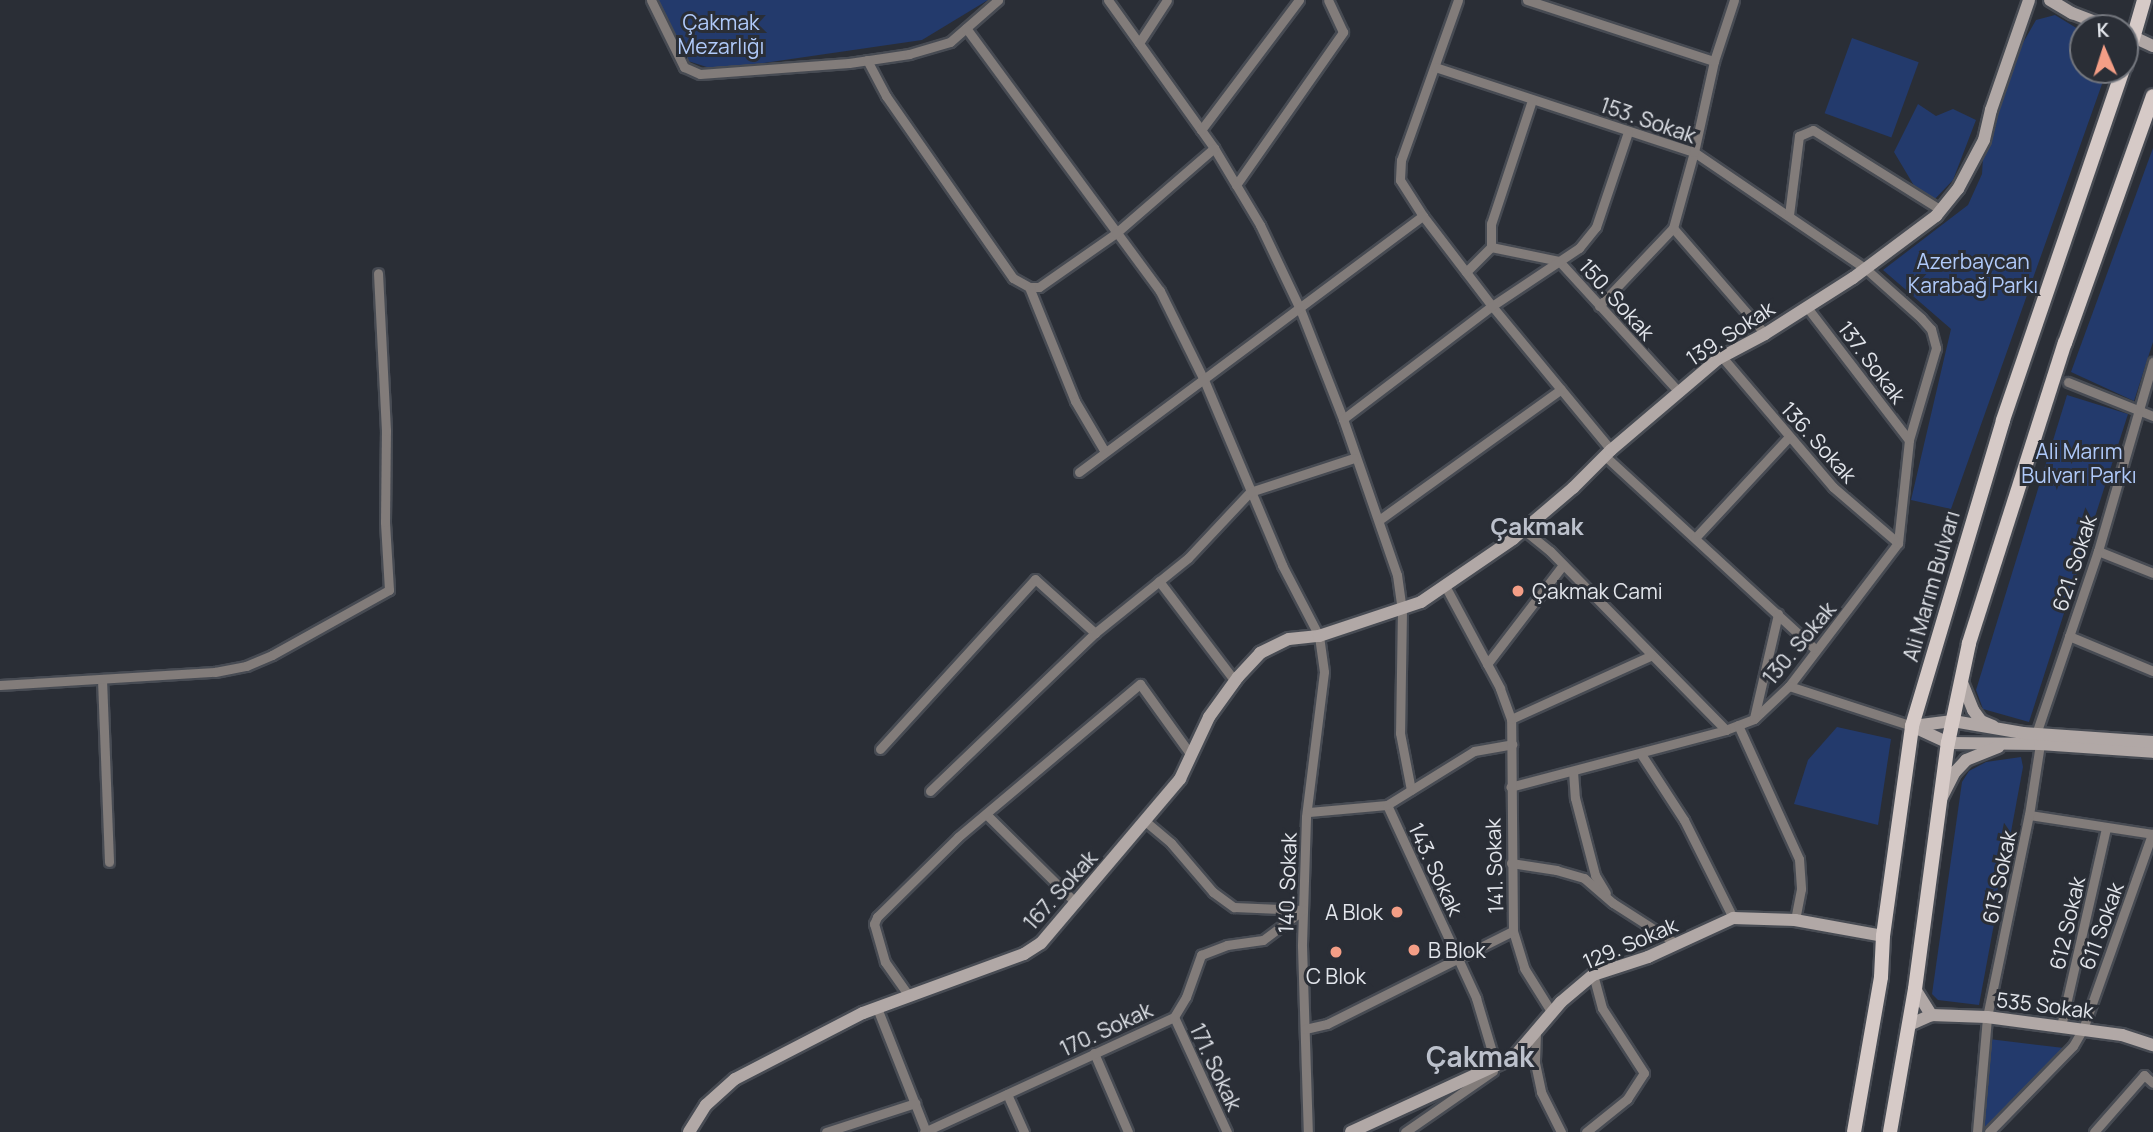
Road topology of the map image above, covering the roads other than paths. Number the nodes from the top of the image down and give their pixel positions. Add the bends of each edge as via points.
1 (652, 0) edge
2 (998, 0) edge
3 (1108, 0) edge
4 (1167, 0) edge
5 (1299, 0) edge
6 (1328, 0) edge
7 (1458, 0) edge
8 (1527, 0) edge
9 (1734, 0) edge
10 (2029, 0) edge
11 (2050, 0) edge
12 (2080, 14) edge
13 (966, 27) junction
14 (1139, 43) junction
15 (867, 60) junction
16 (1714, 61) junction
17 (1435, 67) junction
18 (2118, 84) edge
19 (2153, 96) edge
20 (1532, 100) junction
21 (1201, 130) junction
22 (1628, 132) junction
23 (1214, 148) junction
24 (1694, 152) junction
25 (1236, 185) junction
26 (1941, 210) junction
27 (1789, 215) junction
28 (1423, 216) junction
29 (1673, 228) junction
30 (1116, 233) junction
31 (1491, 247) junction
32 (1559, 261) junction
33 (1866, 269) junction
34 (379, 272) dead end
35 (1466, 272) junction
36 (1029, 287) junction
37 (1492, 306) junction
38 (1599, 306) junction
39 (1807, 306) junction
40 (1300, 309) junction
41 (1765, 334) junction
42 (1936, 348) joint
43 (1722, 357) junction
44 (2153, 362) edge
45 (1204, 380) junction
46 (2068, 382) dead end
47 (1561, 389) junction
48 (1679, 392) junction
49 (2137, 409) junction
50 (2153, 416) edge
51 (1343, 419) junction
52 (1789, 437) junction
53 (1909, 440) junction
54 (1105, 452) junction
55 (1608, 453) junction
56 (1354, 458) junction
57 (1079, 472) dead end
58 (1250, 492) junction
59 (1379, 520) junction
60 (1524, 530) junction
61 (1695, 538) junction
62 (1898, 543) junction
63 (2098, 551) junction
64 (1563, 565) junction
65 (2153, 573) edge
66 (1159, 581) junction
67 (1444, 586) junction
68 (1402, 609) junction
69 (1778, 614) junction
70 (1095, 633) junction
71 (1319, 636) junction
72 (2069, 636) junction
73 (1815, 649) junction
74 (1650, 656) junction
75 (1487, 664) junction
76 (2153, 671) edge
77 (102, 679) junction
78 (1961, 680) junction
79 (1235, 681) junction
80 (0, 685) edge
81 (1790, 686) junction
82 (1511, 719) junction
83 (1754, 719) junction
84 (1952, 721) junction
85 (1738, 725) junction
86 (1912, 726) junction
87 (1726, 730) junction
88 (2006, 732) junction
89 (2038, 739) junction
90 (2153, 742) edge
91 (1948, 743) junction
92 (2014, 743) junction
93 (1512, 744) junction
94 (880, 749) dead end
95 (2153, 752) edge
96 (1641, 754) junction
97 (1191, 755) junction
98 (1573, 771) junction
99 (1510, 787) junction
100 (1411, 790) junction
101 (930, 791) dead end
102 (1942, 797) junction
103 (1387, 805) junction
104 (1309, 812) junction
105 (987, 815) junction
106 (2029, 815) junction
107 (1145, 821) junction
108 (2106, 828) junction
109 (2153, 834) edge
110 (108, 862) dead end
111 (1511, 863) junction
112 (1076, 903) junction
113 (1612, 903) junction
114 (1303, 910) junction
115 (1733, 918) junction
116 (1795, 920) junction
117 (1513, 931) junction
118 (1883, 936) junction
119 (1677, 944) junction
120 (1458, 958) junction
121 (1593, 975) junction
122 (1915, 989) junction
123 (909, 996) junction
124 (877, 1008) junction
125 (1552, 1013) junction
126 (1931, 1015) junction
127 (1174, 1017) junction
128 (1987, 1017) junction
129 (1909, 1025) junction
130 (2061, 1026) junction
131 (1305, 1029) junction
132 (2083, 1029) junction
133 (1536, 1032) junction
134 (2153, 1045) edge
135 (1094, 1054) junction
136 (1514, 1057) junction
137 (1496, 1065) junction
138 (2153, 1083) edge
139 (1007, 1094) junction
140 (915, 1103) junction
141 (2100, 1130) edge
142 (689, 1132) edge
143 (826, 1132) edge
144 (926, 1132) edge
145 (1024, 1132) edge
146 (1128, 1132) edge
147 (1227, 1132) edge
148 (1308, 1132) edge
149 (1350, 1132) edge
150 (1405, 1132) edge
151 (1561, 1132) edge
152 (1586, 1132) edge
153 (1854, 1132) edge
154 (1890, 1132) edge
155 (1977, 1132) edge
156 (1989, 1132) edge

1 - 15 street via 684,67 700,74
2 - 13 street
3 - 14 street
4 - 14 street
5 - 21 street
6 - 25 street via 1343,32
7 - 17 street
8 - 16 street
9 - 16 street
10 - 26 street, 139. Sokak via 1984,140
11 - 12 street
13 - 15 street via 950,42
13 - 30 street, 140. Sokak
14 - 21 street
15 - 36 street via 886,96 1013,278
16 - 24 street
17 - 20 street, 153. Sokak
17 - 28 street via 1401,160 1400,180
18 - 86 main road, Ali Marım Bulvarı via 2003,420
19 - 78 main road via 2064,343
20 - 22 street, 153. Sokak
20 - 31 street via 1491,224
21 - 23 street
22 - 24 street, 153. Sokak
22 - 32 street via 1596,227 1580,248
23 - 25 street
23 - 30 street
24 - 27 street, 153. Sokak
24 - 29 street
25 - 40 street
26 - 27 street via 1813,130 1799,136
26 - 33 street, 139. Sokak
27 - 33 street, 153. Sokak
28 - 35 street
28 - 40 street
29 - 38 street
29 - 41 street
30 - 36 street via 1039,286
30 - 45 street, 140. Sokak via 1160,291
31 - 32 street
31 - 35 street
32 - 37 street
32 - 38 street, 150. Sokak
33 - 39 street, 139. Sokak
33 - 42 street, 153. Sokak via 1921,318 1931,330
34 - 77 street via 386,431 384,522 390,590 246,666
35 - 37 street
36 - 54 street via 1075,401
37 - 47 street
37 - 51 street
38 - 48 street, 150. Sokak
39 - 41 street, 139. Sokak
39 - 53 street, 137. Sokak
40 - 45 street
40 - 51 street
41 - 43 street, 139. Sokak
42 - 53 street, 130. Sokak
43 - 48 street, 139. Sokak
43 - 52 street, 136. Sokak
44 - 49 street, 621. Sokak
45 - 54 street
45 - 58 street, 140. Sokak
46 - 49 street
47 - 55 street
47 - 59 street
48 - 55 street, 139. Sokak
49 - 50 street
49 - 63 street, 621. Sokak
51 - 56 street
52 - 61 street
52 - 62 street, 136. Sokak via 1833,487
53 - 62 street, 130. Sokak
54 - 57 street
55 - 60 street, 139. Sokak
55 - 61 street
56 - 58 street
56 - 59 street
58 - 66 street via 1188,558
58 - 71 street, 140. Sokak
59 - 68 street via 1397,575
60 - 64 street
60 - 67 street, 139. Sokak
61 - 69 street
62 - 73 street, 130. Sokak
63 - 65 street
63 - 72 street, 621. Sokak
64 - 74 street
64 - 75 street
66 - 70 street
66 - 79 street
67 - 68 street, 139. Sokak
67 - 75 street, 141. Sokak
68 - 71 street, 139. Sokak
68 - 100 street via 1400,733
69 - 73 street
69 - 83 street
70 - 94 street via 1035,579
70 - 101 street
71 - 79 street, 167. Sokak via 1289,639 1260,653
71 - 104 street, 140. Sokak via 1324,672
72 - 76 street
72 - 89 street, 621. Sokak
73 - 81 street, 130. Sokak
74 - 82 street
74 - 87 street
75 - 82 street, 141. Sokak
77 - 80 street
77 - 110 street
78 - 84 main road
78 - 88 street via 1973,710
79 - 97 street, 167. Sokak via 1209,717
81 - 83 street, 130. Sokak
81 - 86 street
82 - 93 street, 141. Sokak
83 - 85 street, 130. Sokak
84 - 86 street
84 - 88 street
84 - 91 main road
85 - 87 street, 130. Sokak
85 - 116 street via 1799,859 1801,889
86 - 91 street
86 - 118 main road, Ali Marım Bulvarı
87 - 96 street, 130. Sokak
88 - 89 street
89 - 90 street
89 - 92 street
89 - 95 street
89 - 106 street, 613 Sokak
91 - 92 street
91 - 102 main road
92 - 102 street via 1966,760
93 - 99 street, 141. Sokak
93 - 100 street via 1474,751
96 - 98 street, 130. Sokak
96 - 115 street via 1684,820
97 - 105 street via 1140,684
97 - 107 street, 167. Sokak via 1180,779
98 - 99 street, 130. Sokak
98 - 113 street via 1575,798 1595,875
99 - 111 street, 141. Sokak
100 - 103 street
102 - 122 main road
103 - 104 street
103 - 120 street, 143. Sokak
104 - 114 street, 140. Sokak
105 - 112 street
105 - 123 street via 958,837 877,917 874,924 885,962
106 - 108 street
106 - 128 street, 613 Sokak
107 - 112 street, 167. Sokak
107 - 114 street via 1234,907
108 - 109 street
108 - 130 street, 612 Sokak
109 - 132 street, 611 Sokak
111 - 113 street via 1584,878
111 - 117 street, 141. Sokak
112 - 123 street, 167. Sokak via 1041,943 1024,954
113 - 119 street
114 - 127 street, 170. Sokak via 1263,940 1227,944 1201,955
114 - 131 street, 140. Sokak
115 - 116 street, 129. Sokak
115 - 119 street, 129. Sokak
116 - 118 street, 129. Sokak
117 - 120 street, 141. Sokak
117 - 125 street via 1524,968
118 - 153 main road, Ali Marım Bulvarı via 1875,1019
119 - 121 street, 129. Sokak
120 - 131 street, 141. Sokak via 1327,1024
120 - 137 street, 143. Sokak via 1476,998
121 - 125 street, 129. Sokak
121 - 152 street via 1602,1008 1644,1073 1627,1099
122 - 126 street
122 - 129 main road
123 - 124 street, 167. Sokak
124 - 140 street
124 - 142 street, 167. Sokak via 735,1079 706,1105
125 - 133 street, 129. Sokak
126 - 128 street, 535 Sokak
126 - 129 street
127 - 135 street, 170. Sokak
127 - 147 street, 171. Sokak
128 - 130 street, 535 Sokak
128 - 155 street, 613 Sokak
129 - 154 main road
130 - 132 street, 535 Sokak
131 - 148 street, 140. Sokak
132 - 134 street, 535 Sokak via 2122,1034
132 - 156 street, 611 Sokak via 2073,1046
133 - 136 street, 129. Sokak
133 - 151 street via 1535,1063 1541,1092
135 - 139 street, 170. Sokak
135 - 146 street
136 - 137 street, 129. Sokak
136 - 150 street
137 - 149 street, 129. Sokak
138 - 141 street via 2144,1075
139 - 144 street, 170. Sokak
139 - 145 street
140 - 143 street
140 - 144 street

